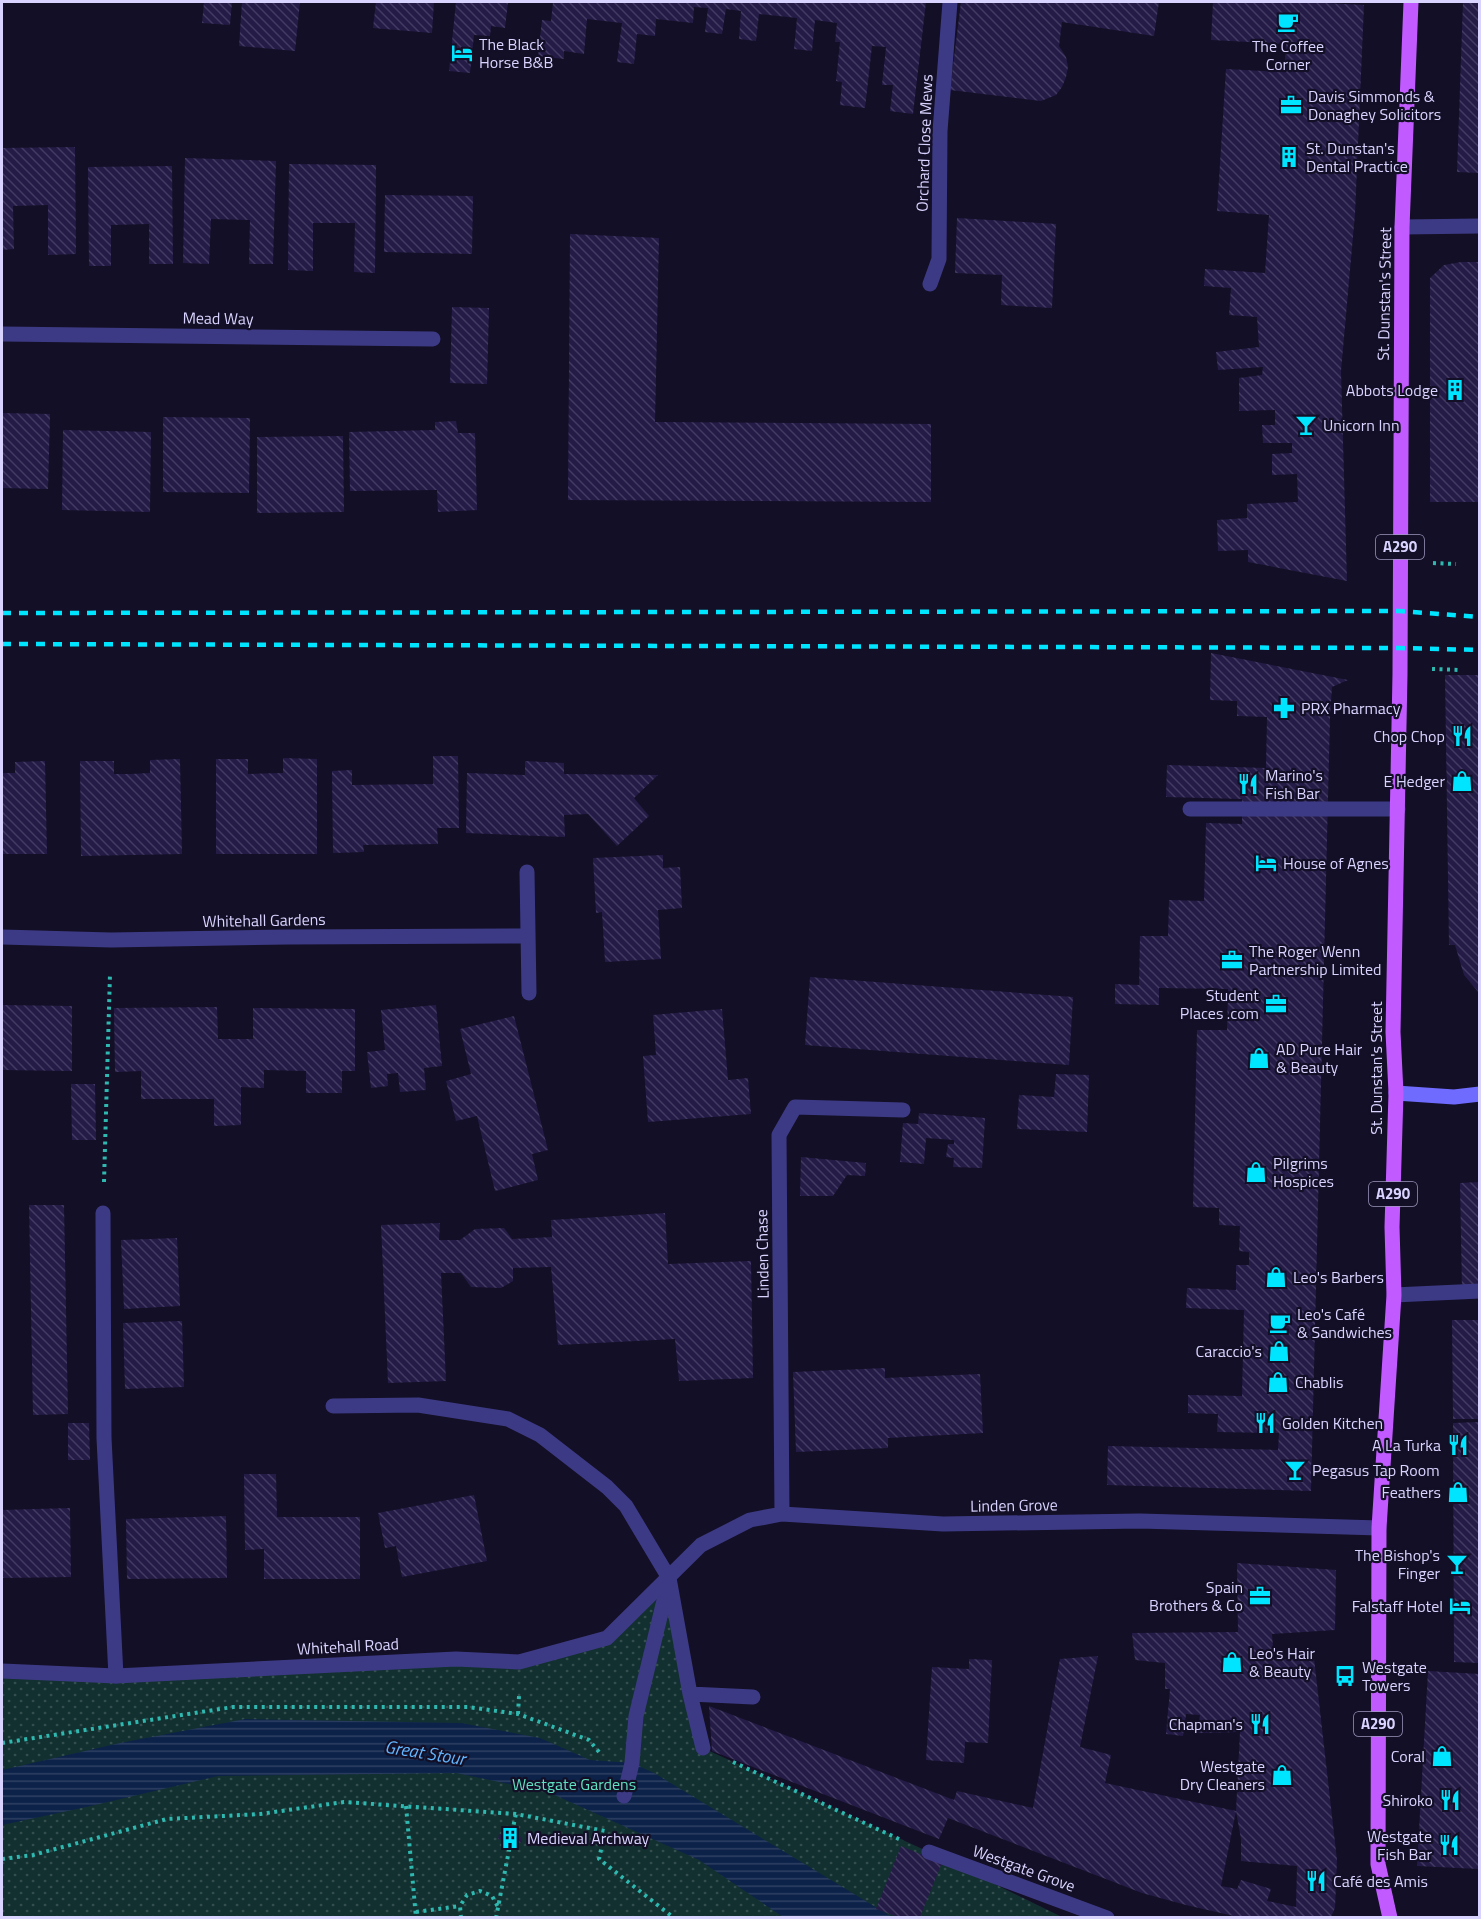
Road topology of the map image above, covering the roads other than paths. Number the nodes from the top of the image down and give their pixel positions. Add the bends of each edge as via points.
1 (950, 2) edge
2 (1411, 2) edge
3 (1479, 226) edge
4 (1402, 227) junction
5 (930, 284) dead end
6 (2, 334) edge
7 (433, 339) dead end
8 (1190, 809) dead end
9 (1398, 809) junction
10 (527, 872) dead end
11 (528, 936) junction
12 (2, 937) edge
13 (529, 993) dead end
14 (1396, 1093) junction
15 (1479, 1094) edge
16 (903, 1110) dead end
17 (103, 1213) road end
18 (1479, 1291) edge
19 (1394, 1295) junction
20 (333, 1406) dead end
21 (782, 1514) junction
22 (1379, 1528) junction
23 (669, 1578) junction
24 (2, 1671) edge
25 (116, 1676) junction
26 (690, 1694) junction
27 (753, 1696) dead end
28 (703, 1748) road end
29 (624, 1796) dead end
30 (929, 1852) road end
31 (1107, 1917) edge
32 (1390, 1917) edge

1 - 5 street, Orchard Close Mews via 940,130 939,259
2 - 4 main road, St. Dunstan's Street / A290
3 - 4 street
4 - 9 main road, St. Dunstan's Street / A290
6 - 7 street, Mead Way
8 - 9 street
9 - 14 main road, St. Dunstan's Street / A290 via 1393,1032
10 - 11 street
11 - 12 street, Whitehall Gardens via 111,940
11 - 13 street
14 - 15 main road via 1455,1097
14 - 19 main road, St. Dunstan's Street / A290
16 - 21 street, Linden Chase via 795,1107 779,1135
17 - 25 street via 104,1438
18 - 19 street
19 - 22 main road, St. Dunstan's Street / A290
20 - 23 street via 418,1405 469,1412 508,1419 540,1435 626,1506
21 - 22 street, Linden Grove via 943,1524 1140,1521
21 - 23 street, Linden Grove via 750,1520 700,1545
22 - 32 main road, St. Dunstan's Street / A290 via 1378,1864
23 - 25 street, Whitehall Road via 607,1638 519,1662 456,1659
23 - 26 street
23 - 29 street via 636,1716 632,1763
24 - 25 street, Whitehall Road
26 - 27 street
26 - 28 street
30 - 31 street, Westgate Grove

